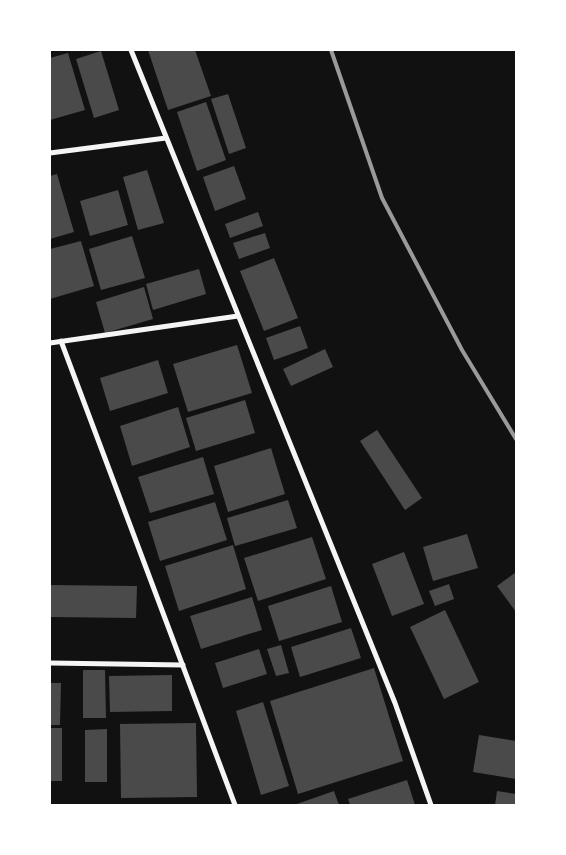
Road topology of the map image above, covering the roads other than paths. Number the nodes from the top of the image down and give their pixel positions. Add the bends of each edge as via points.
1 (131, 50) edge
2 (166, 138) junction
3 (50, 153) edge
4 (238, 316) junction
5 (61, 341) junction
6 (50, 342) edge
7 (50, 663) edge
8 (183, 666) junction
9 (235, 805) edge
10 (431, 805) edge

1 - 2 street
2 - 3 street
2 - 4 street
4 - 5 street
4 - 10 street via 391,694
5 - 6 street
5 - 8 street
7 - 8 street
8 - 9 street

